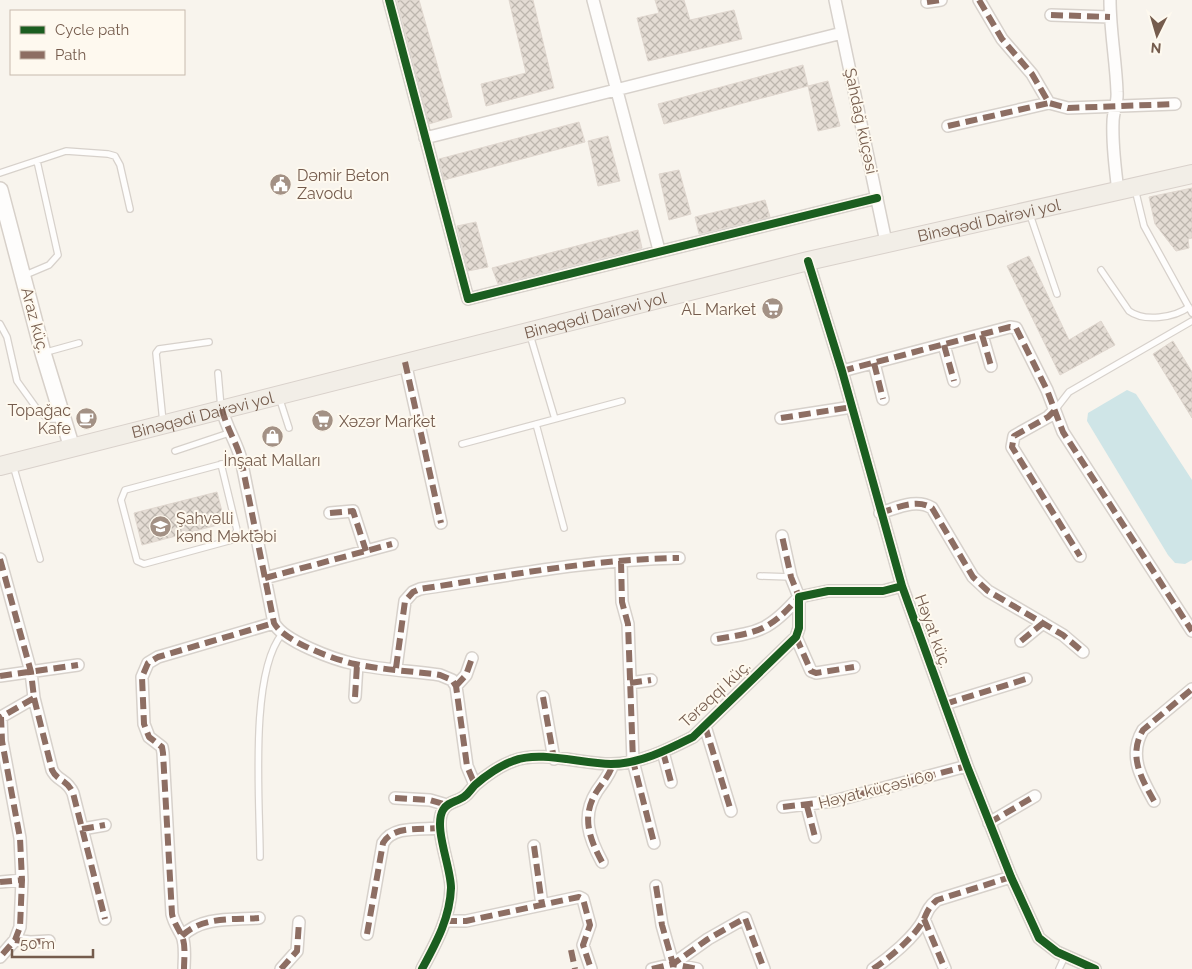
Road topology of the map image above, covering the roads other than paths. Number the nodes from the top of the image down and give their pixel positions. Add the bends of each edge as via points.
1 (389, 0) edge
2 (593, 0) edge
3 (835, 0) edge
4 (941, 0) edge
5 (979, 0) edge
6 (1110, 0) edge
7 (927, 2) dead end
8 (1051, 15) dead end
9 (1110, 18) junction
10 (842, 32) junction
11 (617, 88) junction
12 (1049, 104) junction
13 (1175, 104) dead end
14 (1117, 106) junction
15 (948, 126) dead end
16 (425, 138) junction
17 (37, 161) junction
18 (0, 173) edge
19 (1192, 174) edge
20 (1126, 189) junction
21 (0, 190) edge
22 (877, 198) junction
23 (130, 208) dead end
24 (1028, 210) junction
25 (886, 242) junction
26 (659, 250) junction
27 (808, 261) junction
28 (1101, 270) dead end
29 (23, 276) junction
30 (1057, 294) dead end
31 (1191, 310) edge
32 (1192, 321) edge
33 (0, 324) edge
34 (529, 330) junction
35 (982, 334) junction
36 (209, 342) dead end
37 (79, 343) dead end
38 (944, 344) junction
39 (43, 353) junction
40 (405, 362) junction
41 (874, 363) junction
42 (991, 366) dead end
43 (842, 371) junction
44 (218, 373) dead end
45 (954, 381) dead end
46 (279, 394) junction
47 (883, 398) dead end
48 (622, 401) dead end
49 (852, 407) junction
50 (222, 409) junction
51 (1054, 411) junction
52 (781, 418) dead end
53 (62, 419) junction
54 (555, 419) junction
55 (163, 424) junction
56 (536, 424) junction
57 (288, 428) dead end
58 (229, 433) junction
59 (462, 444) dead end
60 (72, 448) junction
61 (175, 451) dead end
62 (241, 459) junction
63 (221, 464) junction
64 (6, 465) edge
65 (330, 513) dead end
66 (880, 513) junction
67 (441, 523) dead end
68 (564, 528) dead end
69 (782, 536) dead end
70 (392, 544) dead end
71 (366, 551) junction
72 (1080, 556) dead end
73 (679, 558) dead end
74 (0, 559) edge
75 (40, 559) dead end
76 (621, 561) junction
77 (760, 576) dead end
78 (265, 578) junction
79 (791, 578) junction
80 (902, 586) junction
81 (798, 597) junction
82 (274, 623) junction
83 (1043, 623) junction
84 (1192, 631) edge
85 (282, 634) junction
86 (796, 637) junction
87 (716, 639) dead end
88 (1021, 641) dead end
89 (1083, 652) dead end
90 (472, 658) dead end
91 (78, 665) dead end
92 (357, 665) junction
93 (854, 667) dead end
94 (396, 668) junction
95 (30, 672) junction
96 (0, 676) edge
97 (1026, 679) dead end
98 (651, 680) dead end
99 (630, 684) junction
100 (456, 686) junction
101 (1192, 689) edge
102 (355, 697) dead end
103 (543, 697) dead end
104 (34, 698) junction
105 (945, 704) junction
106 (1, 718) edge
107 (705, 726) junction
108 (663, 752) junction
109 (554, 758) junction
110 (632, 761) junction
111 (613, 764) junction
112 (967, 766) junction
113 (671, 782) dead end
114 (475, 785) junction
115 (1035, 796) dead end
116 (395, 798) dead end
117 (1154, 801) dead end
118 (447, 804) junction
119 (808, 806) junction
120 (783, 807) dead end
121 (731, 812) dead end
122 (989, 823) junction
123 (105, 825) dead end
124 (440, 828) junction
125 (82, 829) junction
126 (815, 837) dead end
127 (654, 843) dead end
128 (534, 846) dead end
129 (260, 857) dead end
130 (602, 862) dead end
131 (1010, 877) junction
132 (22, 880) junction
133 (0, 882) edge
134 (656, 886) dead end
135 (542, 904) junction
136 (259, 918) dead end
137 (105, 919) dead end
138 (924, 919) junction
139 (445, 921) junction
140 (299, 922) dead end
141 (367, 934) dead end
142 (182, 936) junction
143 (15, 940) junction
144 (49, 941) dead end
145 (1065, 956) junction
146 (0, 957) edge
147 (673, 964) junction
148 (184, 969) edge
149 (282, 969) edge
150 (422, 969) edge
151 (590, 969) edge
152 (652, 969) edge
153 (697, 969) edge
154 (764, 969) edge
155 (872, 969) edge
156 (945, 969) edge
157 (1059, 969) edge
158 (1095, 969) edge

1 - 16 street
2 - 11 street
3 - 10 street, Şahdağ küçəsi
4 - 7 street
5 - 12 street via 1002,39 1032,74
6 - 9 street
8 - 9 street
9 - 14 street
10 - 11 street
10 - 22 street, Şahdağ küçəsi
11 - 16 street
11 - 26 street
12 - 14 street via 1068,108
12 - 15 street
13 - 14 street
14 - 20 street via 1112,128
16 - 26 street via 468,299
17 - 18 lane
17 - 23 lane via 72,151 115,156 120,164
17 - 29 lane via 58,255 49,265
19 - 20 main road, Binəqədi Dairəvi yol
20 - 24 main road, Binəqədi Dairəvi yol
20 - 31 lane
21 - 29 street, Araz küç.
22 - 25 street, Şahdağ küçəsi
22 - 26 street
24 - 25 main road, Binəqədi Dairəvi yol
24 - 30 lane
25 - 27 main road, Binəqədi Dairəvi yol
27 - 34 main road, Binəqədi Dairəvi yol
27 - 43 street, Həyat küç.
28 - 31 lane via 1135,315 1172,316
29 - 39 street, Araz küç.
32 - 51 lane via 1069,392
33 - 53 lane via 8,338 17,381 40,413 50,419
34 - 40 main road, Binəqədi Dairəvi yol
34 - 54 lane
35 - 38 street
35 - 42 street
35 - 51 street via 1016,328
36 - 55 lane via 159,349 156,353
37 - 39 lane
38 - 41 street
38 - 45 street
39 - 53 street, Araz küç.
40 - 46 main road, Binəqədi Dairəvi yol
40 - 67 street
41 - 43 street
41 - 47 street
43 - 49 street, Həyat küç.
44 - 50 lane
46 - 50 main road, Binəqədi Dairəvi yol
46 - 57 lane
48 - 54 lane
49 - 52 street
49 - 66 street, Həyat küç.
50 - 55 main road, Binəqədi Dairəvi yol
50 - 58 street
51 - 72 street via 1014,436 1012,446
51 - 84 street via 1063,432
53 - 60 street, Araz küç.
54 - 56 lane
55 - 60 main road, Binəqədi Dairəvi yol
56 - 59 lane
56 - 68 lane
58 - 61 lane
58 - 62 street
60 - 64 main road, Binəqədi Dairəvi yol
62 - 63 lane
62 - 78 street
63 - 63 lane via 125,490 122,500 137,561 144,564 232,540 237,530
64 - 75 lane
65 - 71 street via 353,511
66 - 80 street, Həyat küç.
66 - 83 street via 917,503 932,508 973,577 988,591
69 - 79 street
70 - 71 street
71 - 78 street
73 - 76 street
74 - 95 street
76 - 94 street via 549,569 413,592 406,601
76 - 99 street
77 - 79 lane
78 - 82 street
79 - 81 street
80 - 81 street via 883,591 828,591
80 - 105 street, Həyat küç.
81 - 86 street via 799,628
81 - 87 street via 764,629
82 - 85 street
82 - 142 street via 158,657 144,669 144,724 148,737 162,747 172,914
83 - 88 street
83 - 89 street
85 - 92 street
85 - 129 lane via 270,653 259,709
86 - 93 street via 811,671
86 - 107 street, Tərəqqi küç.
90 - 100 street via 466,675
91 - 95 street
92 - 94 street
92 - 102 street
94 - 100 street via 440,675 452,680
95 - 96 street
95 - 104 street
97 - 105 street
98 - 99 street
99 - 110 street
100 - 114 street via 467,766
101 - 117 street via 1143,730 1137,743 1137,768
103 - 109 street
104 - 106 street
104 - 125 street via 52,770 69,785
105 - 112 street, Həyat küç.
106 - 132 street via 2,741 20,838
107 - 108 street, Tərəqqi küç. via 693,737
107 - 121 street
108 - 110 street, Tərəqqi küç.
108 - 113 street
109 - 111 street, Tərəqqi küç.
109 - 114 street, Tərəqqi küç. via 515,760
110 - 111 street, Tərəqqi küç.
110 - 127 street
111 - 130 street via 608,778 590,804 587,820 592,843
112 - 119 street, Həyat küçəsi 60 via 880,791
112 - 122 street, Həyat küç.
114 - 118 street, Tərəqqi küç. via 463,799
115 - 122 street
116 - 118 street
118 - 124 street via 442,811
119 - 120 street, Həyat küçəsi 60
119 - 126 street
122 - 131 street, Həyat küç.
123 - 125 street
124 - 139 street via 451,888
124 - 141 street via 398,831 386,838
125 - 137 street
128 - 135 street
131 - 138 street via 937,900 929,907
131 - 145 street, Həyat küç. via 1039,938
132 - 133 street
132 - 143 street via 20,927
134 - 147 street via 662,926
135 - 139 street via 466,921
135 - 151 street via 583,899 590,925 583,945
136 - 142 street via 202,922
138 - 155 street via 895,952
138 - 156 street
139 - 150 street
140 - 149 street via 297,951
142 - 148 street
143 - 144 street
143 - 146 street
145 - 157 lane
145 - 158 street, Həyat küç.
147 - 152 street
147 - 153 street
147 - 154 street via 745,918

